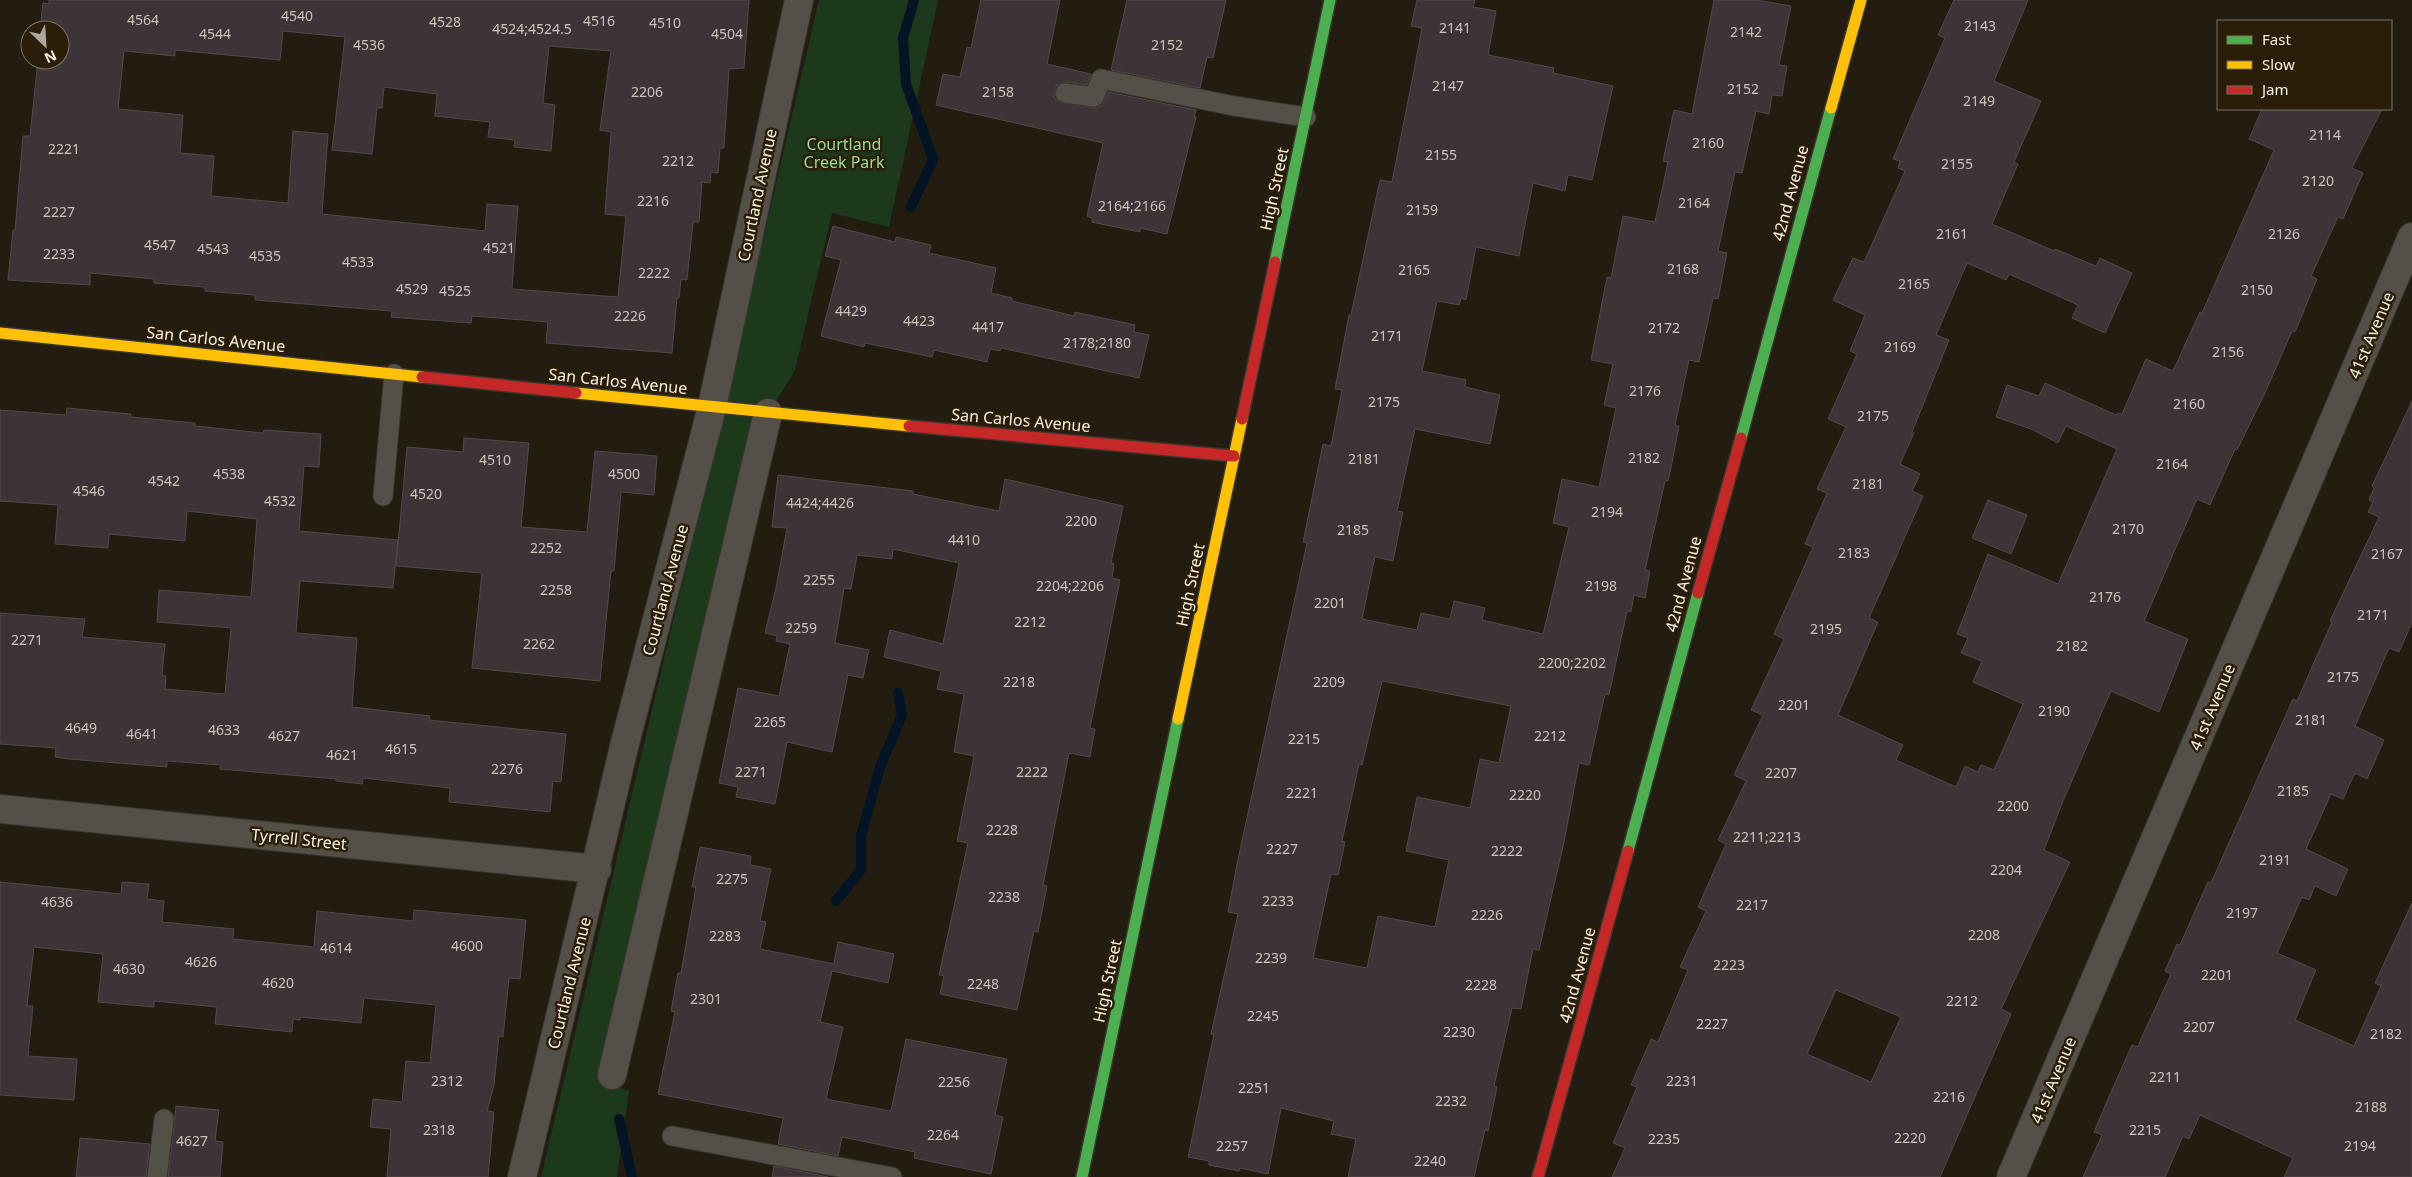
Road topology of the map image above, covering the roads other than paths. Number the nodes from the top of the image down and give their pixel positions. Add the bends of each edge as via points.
1 (799, 0) edge
2 (1330, 0) edge
3 (1860, 0) edge
4 (1065, 93) dead end
5 (1306, 118) junction
6 (2412, 237) edge
7 (2406, 267) edge
8 (0, 333) edge
9 (394, 374) junction
10 (712, 407) junction
11 (768, 413) junction
12 (1234, 456) junction
13 (383, 496) dead end
14 (0, 809) edge
15 (597, 869) junction
16 (612, 1075) dead end
17 (164, 1120) dead end
18 (672, 1136) dead end
19 (157, 1177) edge
20 (522, 1177) edge
21 (892, 1177) edge
22 (1082, 1177) edge
23 (1538, 1177) edge
24 (2011, 1177) edge

1 - 10 street, Courtland Avenue
2 - 5 street, High Street
3 - 23 street, 42nd Avenue
4 - 5 lane via 1094,97 1101,79
5 - 12 street, High Street
6 - 7 street, 41st Avenue
7 - 24 street, 41st Avenue
8 - 9 street, San Carlos Avenue
9 - 10 street, San Carlos Avenue
9 - 13 lane
10 - 11 street, San Carlos Avenue
10 - 15 street, Courtland Avenue via 624,747
11 - 12 street, San Carlos Avenue
11 - 16 street
12 - 22 street, High Street
14 - 15 street, Tyrrell Street
15 - 20 street, Courtland Avenue
17 - 19 lane
18 - 21 lane

